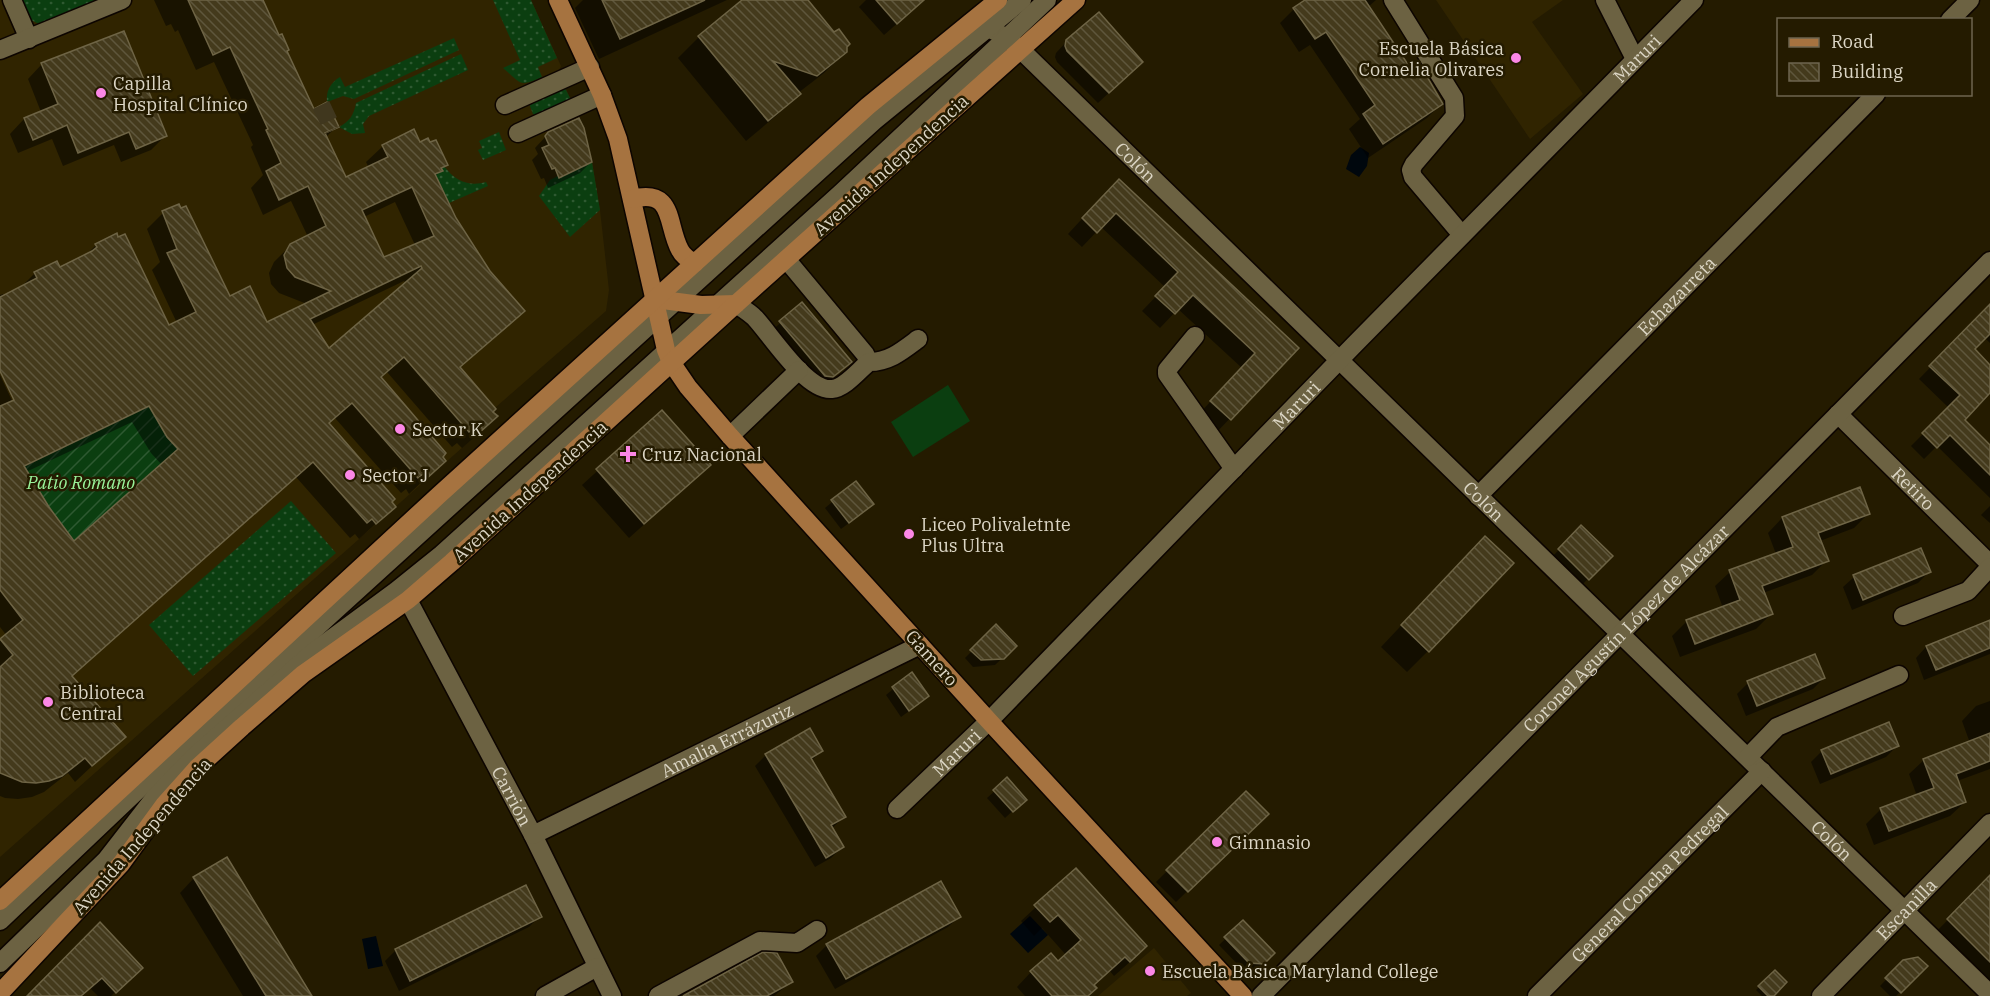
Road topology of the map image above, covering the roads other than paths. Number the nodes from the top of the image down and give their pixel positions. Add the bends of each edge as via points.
1 (12, 0) edge
2 (122, 0) edge
3 (558, 0) edge
4 (998, 0) edge
5 (1022, 0) edge
6 (1047, 0) edge
7 (1076, 0) edge
8 (1393, 0) edge
9 (1605, 0) edge
10 (1694, 0) edge
11 (1970, 0) edge
12 (1952, 18) edge
13 (970, 23) junction
14 (989, 27) junction
15 (29, 39) junction
16 (1014, 43) junction
17 (0, 50) edge
18 (1635, 59) junction
19 (590, 67) junction
20 (602, 95) junction
21 (1874, 96) edge
22 (505, 105) dead end
23 (518, 133) dead end
24 (632, 199) junction
25 (1462, 235) junction
26 (786, 259) junction
27 (1990, 261) edge
28 (694, 263) junction
29 (655, 299) junction
30 (676, 302) junction
31 (736, 304) junction
32 (716, 305) junction
33 (659, 317) junction
34 (1195, 336) dead end
35 (918, 339) dead end
36 (669, 356) junction
37 (1340, 360) junction
38 (869, 362) junction
39 (799, 370) junction
40 (1838, 414) junction
41 (730, 436) junction
42 (1234, 469) junction
43 (1478, 496) junction
44 (1989, 562) edge
45 (408, 600) junction
46 (1903, 616) dead end
47 (1619, 634) junction
48 (921, 645) junction
49 (1899, 675) dead end
50 (989, 721) junction
51 (1748, 757) junction
52 (1762, 771) junction
53 (897, 808) dead end
54 (1990, 823) edge
55 (533, 836) junction
56 (0, 902) edge
57 (1905, 911) junction
58 (0, 921) edge
59 (817, 930) dead end
60 (0, 963) edge
61 (597, 967) junction
62 (1832, 992) edge
63 (0, 993) edge
64 (1990, 994) edge
65 (545, 996) edge
66 (612, 996) edge
67 (658, 996) edge
68 (1243, 996) edge
69 (1261, 996) edge
70 (1537, 996) edge

1 - 15 street
2 - 15 street
3 - 19 main road, Gamero
4 - 13 main road
5 - 14 street
6 - 16 street via 1022,24
7 - 16 main road, Avenida Independencia
8 - 25 street via 1454,98 1455,116 1411,170
9 - 18 street
10 - 18 street, Maruri
11 - 12 street
13 - 14 street, Colón
13 - 28 main road via 868,106
14 - 16 street, Colón
14 - 30 street via 874,121
15 - 17 street
16 - 26 main road, Avenida Independencia
16 - 32 street
16 - 37 street, Colón
18 - 25 street, Maruri
19 - 20 main road, Gamero
19 - 22 street
20 - 23 street
20 - 24 main road, Gamero via 618,139
21 - 43 street, Echazarreta
24 - 28 main road via 650,197 661,201 680,250
24 - 29 main road, Gamero
25 - 37 street, Maruri
26 - 31 main road, Avenida Independencia
26 - 38 street
27 - 40 street, Coronel Agustín López de Alcázar
28 - 29 main road
29 - 30 main road
29 - 33 main road, Gamero
29 - 56 main road
30 - 32 main road
30 - 33 street
31 - 32 main road
31 - 36 main road, Avenida Independencia
31 - 39 street via 753,316
32 - 36 street
33 - 36 main road, Gamero
33 - 58 street via 141,787
34 - 42 street via 1167,374
35 - 38 street via 896,355 881,362
36 - 41 main road, Gamero via 688,387
36 - 45 main road, Avenida Independencia via 502,518
36 - 60 street via 442,554 312,652 197,754 155,797 106,860
37 - 42 street, Maruri
37 - 43 street, Colón
38 - 39 street via 833,390 820,388
39 - 41 street
40 - 44 street, Retiro
40 - 47 street, Coronel Agustín López de Alcázar
41 - 48 main road, Gamero
42 - 50 street, Maruri
43 - 47 street, Colón
44 - 46 street via 1968,591
45 - 55 street, Carrión
45 - 63 main road, Avenida Independencia via 303,674 197,768 98,889
47 - 51 street, Colón
47 - 69 street, Coronel Agustín López de Alcázar
48 - 50 main road, Gamero
48 - 55 street, Amalia Errázuriz
49 - 51 street via 1777,727
50 - 53 street, Maruri
50 - 68 main road, Gamero
51 - 52 street, Colón
52 - 57 street, Colón
52 - 70 street, General Concha Pedregal
54 - 57 street, Escanilla
55 - 61 street, Carrión
57 - 62 street, Escanilla
57 - 64 street, Colón
59 - 67 street via 797,943 760,941
61 - 65 street
61 - 66 street, Carrión

